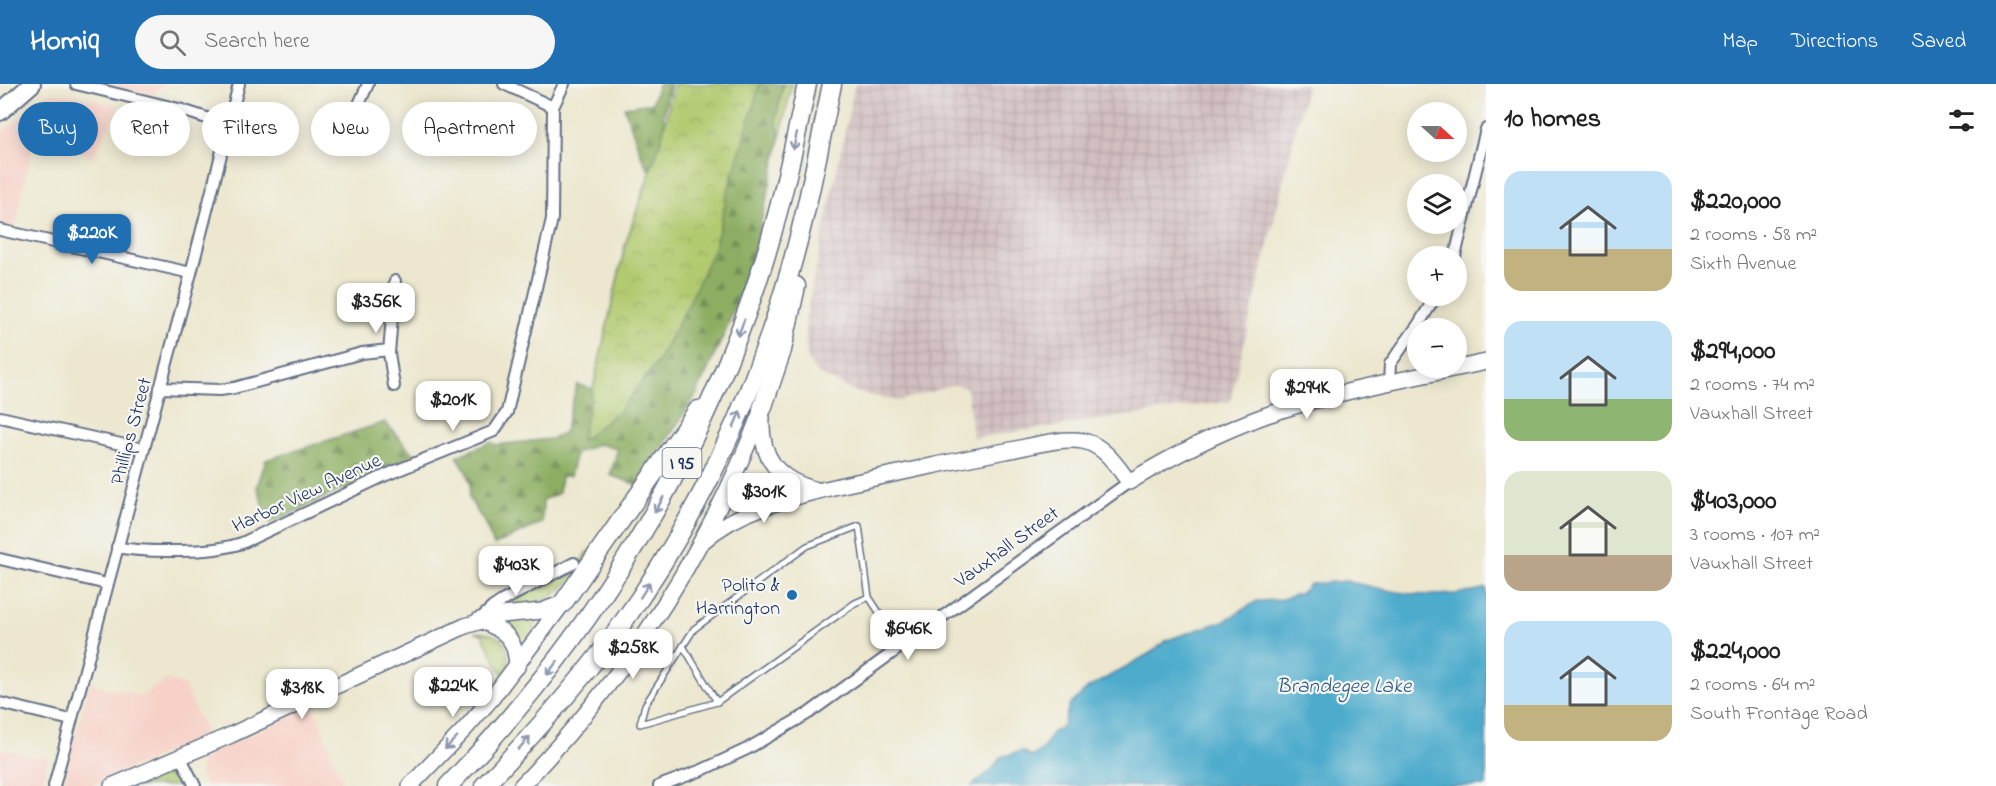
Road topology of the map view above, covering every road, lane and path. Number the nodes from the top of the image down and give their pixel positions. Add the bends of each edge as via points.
1 (32, 84) edge
2 (76, 84) edge
3 (239, 84) edge
4 (368, 84) edge
5 (504, 84) edge
6 (564, 84) edge
7 (807, 84) edge
8 (832, 84) edge
9 (234, 102) edge
10 (360, 102) edge
11 (553, 107) junction
12 (0, 112) edge
13 (202, 117) edge
14 (1486, 129) edge
15 (220, 156) edge
16 (0, 230) edge
17 (799, 239) junction
18 (1457, 246) edge
19 (191, 273) junction
20 (395, 281) dead end
21 (1430, 306) edge
22 (389, 350) junction
23 (1486, 362) edge
24 (722, 377) junction
25 (1389, 383) junction
26 (394, 386) dead end
27 (160, 388) junction
28 (762, 409) junction
29 (0, 417) edge
30 (143, 449) junction
31 (1129, 482) junction
32 (817, 490) junction
33 (702, 542) junction
34 (117, 547) junction
35 (0, 559) edge
36 (574, 563) dead end
37 (107, 584) junction
38 (869, 597) junction
39 (563, 603) junction
40 (479, 620) junction
41 (683, 646) junction
42 (902, 647) junction
43 (517, 667) junction
44 (717, 702) junction
45 (0, 703) edge
46 (71, 720) junction
47 (180, 756) junction
48 (54, 786) edge
49 (112, 786) edge
50 (195, 786) edge
51 (410, 786) edge
52 (448, 786) edge
53 (484, 786) edge
54 (521, 786) edge
55 (659, 786) edge

1 - 12 main road
2 - 13 street
3 - 9 street, Phillips Street
4 - 10 street
5 - 11 street
6 - 11 street
7 -> 24 highway, I 95 via 766,254
8 - 17 highway, I 95
11 - 34 street, Harbor View Avenue via 552,219 507,412 494,431 386,475 233,546 210,551 130,551
14 - 18 street
15 - 19 street, Phillips Street
16 - 19 street
17 - 28 highway via 791,314
53 -> 17 highway, I 95 via 598,657 678,536 743,404 778,311
19 - 27 street, Phillips Street
20 - 22 street
21 - 25 street via 1390,364
22 - 26 street
22 - 27 street via 362,353 234,388
23 - 25 street, Vauxhall Street
24 - 39 highway
24 -> 52 highway, I 95 via 663,499 594,610 520,707
25 - 31 street, Vauxhall Street via 1299,405 1239,425
27 - 30 street, Phillips Street
28 - 32 street via 764,448 771,463 789,479
28 - 33 street
29 - 30 street
30 - 34 street, Phillips Street
31 - 32 street via 1104,452 1088,442 1073,440
31 - 42 street, Vauxhall Street
32 - 33 street via 731,520
33 - 54 street via 658,615 611,681
34 - 37 street, Phillips Street
35 - 37 street
36 - 40 street via 502,601
37 - 46 street, Phillips Street
38 - 41 lane via 859,526 807,546 694,629
38 - 42 lane
38 - 44 lane via 855,603
39 - 40 street via 542,611
39 - 43 street
40 - 43 street via 507,634
40 - 47 street
41 - 44 lane
41 - 44 lane via 645,705 640,724
42 - 55 street, Vauxhall Street via 771,736 717,764
43 -> 51 street
45 - 46 street
46 - 48 street, Phillips Street
47 - 49 street
47 - 50 street

